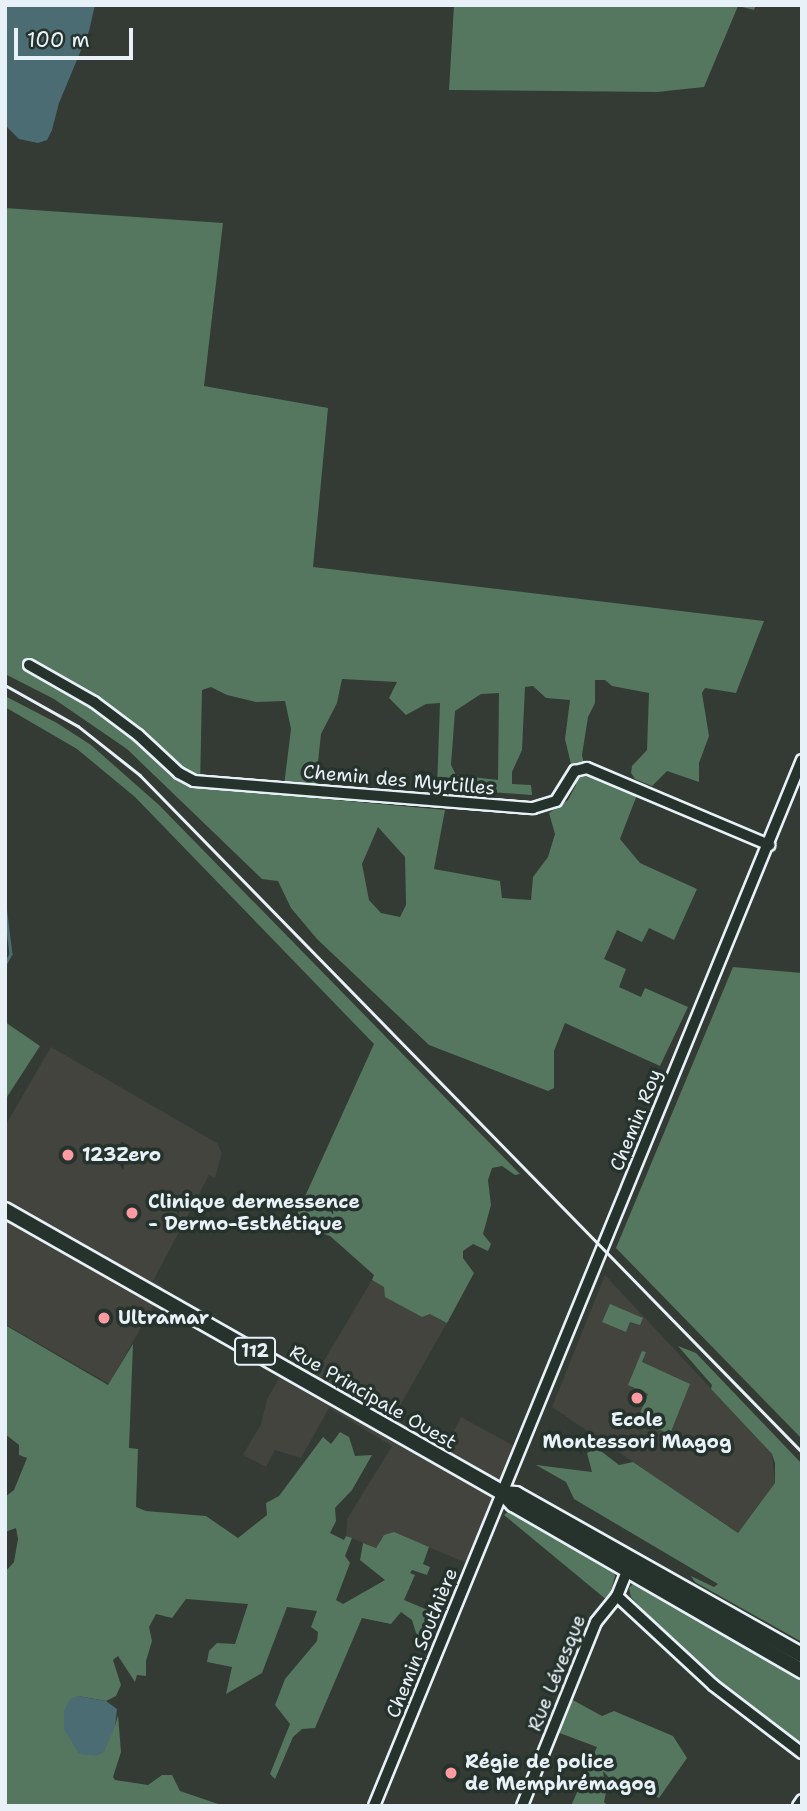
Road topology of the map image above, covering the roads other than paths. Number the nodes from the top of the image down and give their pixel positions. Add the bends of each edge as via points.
1 (29, 665) dead end
2 (802, 760) edge
3 (769, 845) junction
4 (5, 1210) edge
5 (503, 1493) junction
6 (630, 1564) junction
7 (617, 1596) junction
8 (802, 1654) edge
9 (802, 1671) edge
10 (802, 1753) edge
11 (802, 1800) edge
12 (374, 1806) edge
13 (522, 1806) edge
14 (798, 1806) edge

1 - 3 street, Chemin des Myrtilles via 94,702 179,774 194,781 533,808 556,801 575,771 587,768
2 - 3 street, Chemin Roy
3 - 5 street, Chemin Roy
4 - 5 main road, Rue Principale Ouest / 112
5 - 6 main road, Rue Principale Ouest / 112 via 516,1494
5 - 12 street, Chemin Southière
6 - 7 street, Rue Lévesque
6 - 8 main road, Rue Principale Ouest / 112
6 - 9 main road, Rue Principale Ouest / 112
7 - 10 street via 703,1676
7 - 13 street, Rue Lévesque via 593,1629
11 - 14 street

